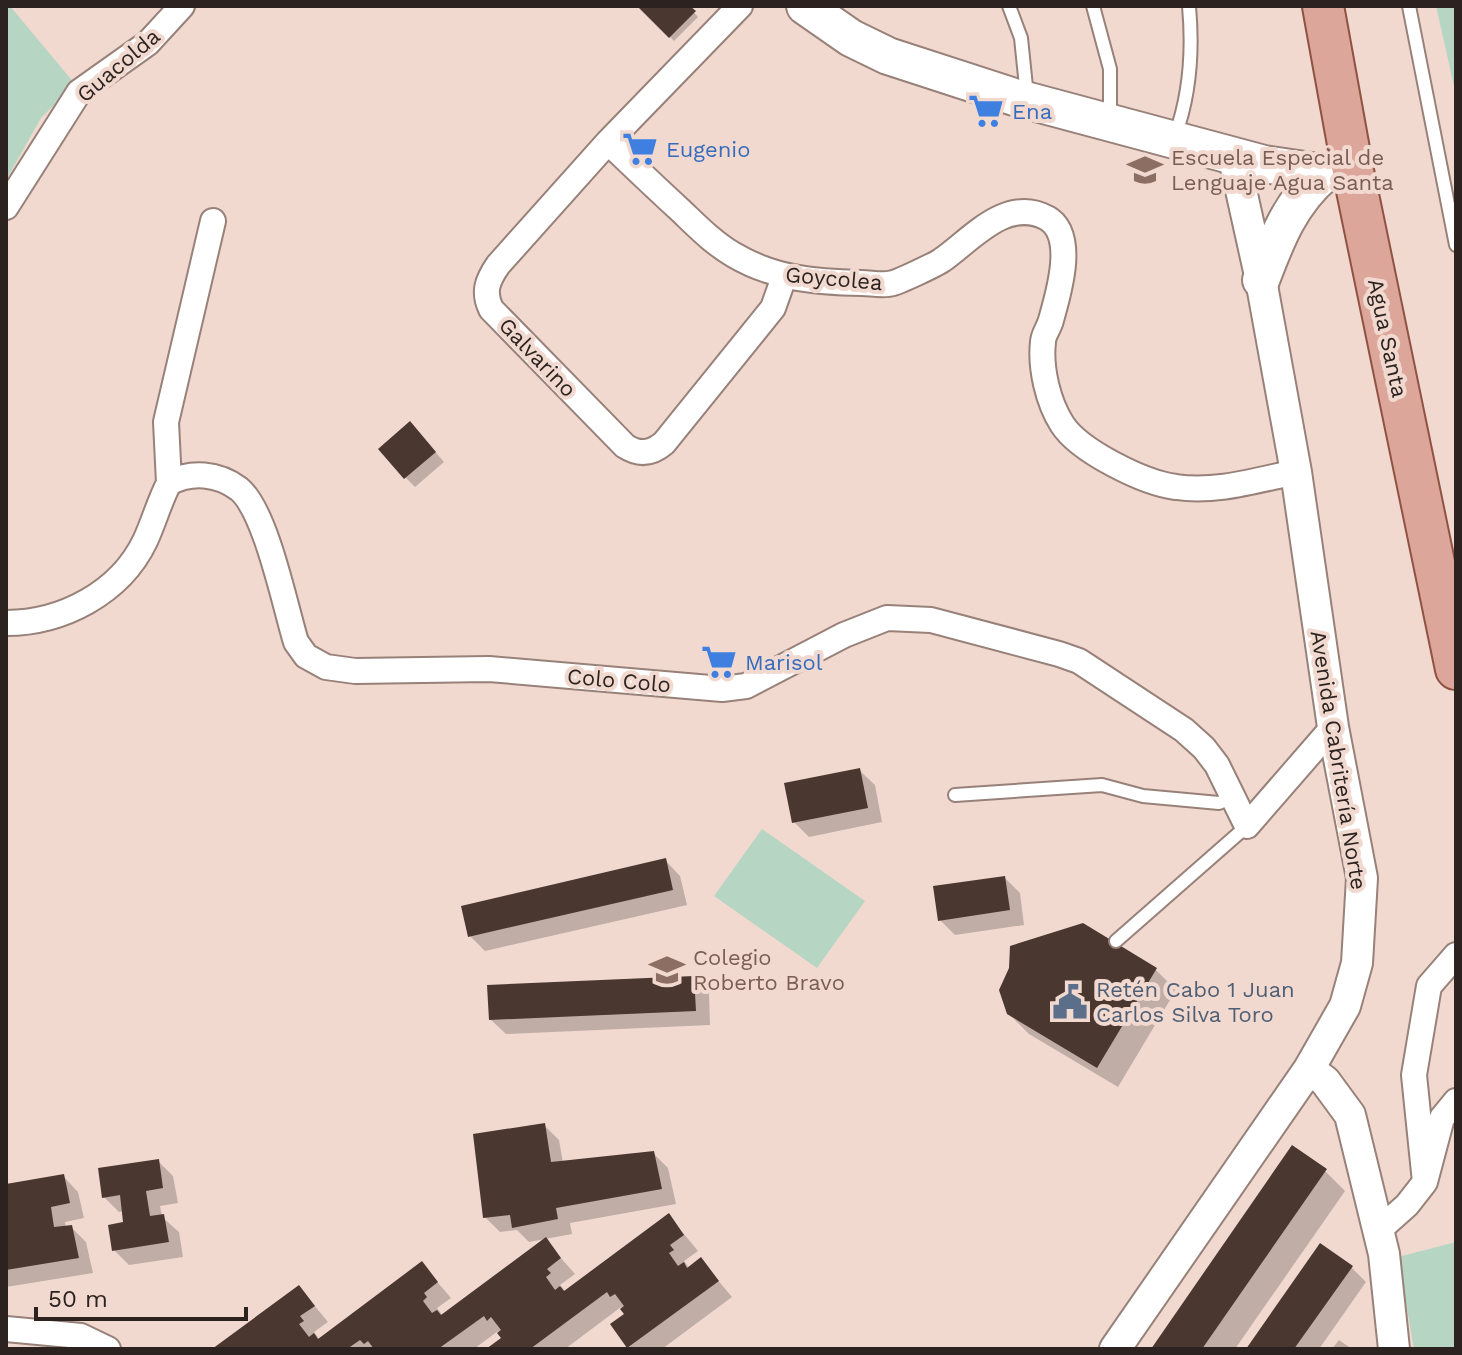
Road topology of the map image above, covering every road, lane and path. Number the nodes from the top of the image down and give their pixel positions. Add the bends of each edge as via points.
1 (182, 6) edge
2 (740, 6) edge
3 (1009, 6) edge
4 (1093, 6) edge
5 (1189, 6) edge
6 (1323, 6) edge
7 (1409, 6) edge
8 (816, 10) edge
9 (1028, 101) junction
10 (1110, 122) junction
11 (1174, 139) junction
12 (608, 142) junction
13 (1233, 154) junction
14 (1338, 169) junction
15 (6, 207) edge
16 (213, 221) dead end
17 (1456, 245) edge
18 (784, 277) junction
19 (1261, 280) junction
20 (1296, 472) junction
21 (169, 483) junction
22 (6, 623) edge
23 (1456, 669) edge
24 (1333, 727) junction
25 (955, 795) dead end
26 (1233, 797) junction
27 (1247, 826) junction
28 (1116, 941) dead end
29 (1456, 955) edge
30 (1309, 1069) junction
31 (1456, 1101) edge
32 (1425, 1182) junction
33 (1379, 1230) junction
34 (6, 1329) edge
35 (108, 1349) edge
36 (1115, 1349) edge
37 (1394, 1349) edge

1 - 15 street, Guacolda via 148,43 79,92
2 - 12 street, Galvarino
3 - 9 lane via 1021,38
4 - 10 lane via 1110,69
5 - 11 lane via 1185,109
6 - 14 main road, Agua Santa
7 - 17 lane
8 - 9 main road via 851,38 888,56
9 - 10 main road
10 - 11 main road
11 - 13 main road
12 - 18 street, Goycolea via 714,242
12 - 18 street, Galvarino via 498,265 486,290 491,309 625,446 644,453 664,443 773,308
13 - 14 main road via 1264,164
13 - 19 street, Avenida Cabritería Norte
14 - 19 main road via 1298,201
14 - 23 main road, Agua Santa
16 - 21 street via 166,422
18 - 20 street, Goycolea via 892,284 939,262 994,220 1035,214 1059,231 1063,249 1043,360 1052,402 1073,437 1134,473 1176,488 1217,487
19 - 20 street, Avenida Cabritería Norte
20 - 24 street, Avenida Cabritería Norte
21 - 22 street via 144,544 98,595 61,615
21 - 26 street, Colo Colo via 197,474 241,490 260,519 296,642 306,656 326,667 489,669 722,689 746,686 887,618 931,620 1079,661 1184,730 1217,765
24 - 27 street
24 - 30 street, Avenida Cabritería Norte via 1362,878 1360,924 1357,963 1345,1006
25 - 26 lane via 1102,785 1143,796 1219,803
26 - 27 street, Colo Colo
27 - 28 lane
29 - 32 street via 1429,986 1414,1075
30 - 33 street via 1350,1115
30 - 36 street, Avenida Cabritería Norte
31 - 32 street via 1442,1118
32 - 33 street
33 - 37 street
34 - 35 street via 81,1336

